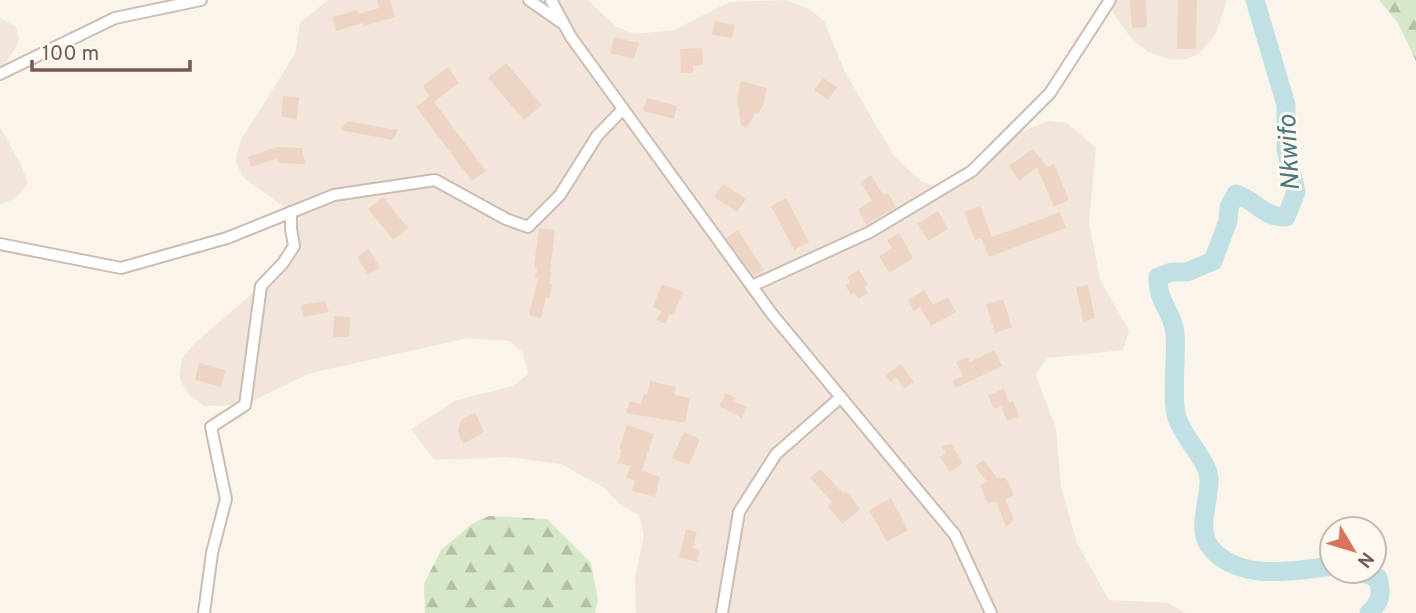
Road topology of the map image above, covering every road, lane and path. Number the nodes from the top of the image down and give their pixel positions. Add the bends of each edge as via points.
1 (201, 0) edge
2 (529, 0) edge
3 (551, 0) edge
4 (1110, 0) edge
5 (564, 25) junction
6 (0, 74) edge
7 (623, 109) junction
8 (291, 212) junction
9 (0, 244) edge
10 (752, 286) junction
11 (841, 397) junction
12 (204, 613) edge
13 (722, 613) edge
14 (991, 613) edge

1 - 6 street via 115,18
2 - 5 street
3 - 5 street
4 - 10 street via 1051,93 972,171 870,232
5 - 7 street
7 - 8 street via 597,136 560,195 528,227 435,180 334,195
7 - 10 street
8 - 9 street via 227,238 121,268
8 - 12 street via 295,246 261,286 245,405 211,427 226,499 212,553
10 - 11 street
11 - 13 street via 776,454 739,512
11 - 14 street via 955,535

